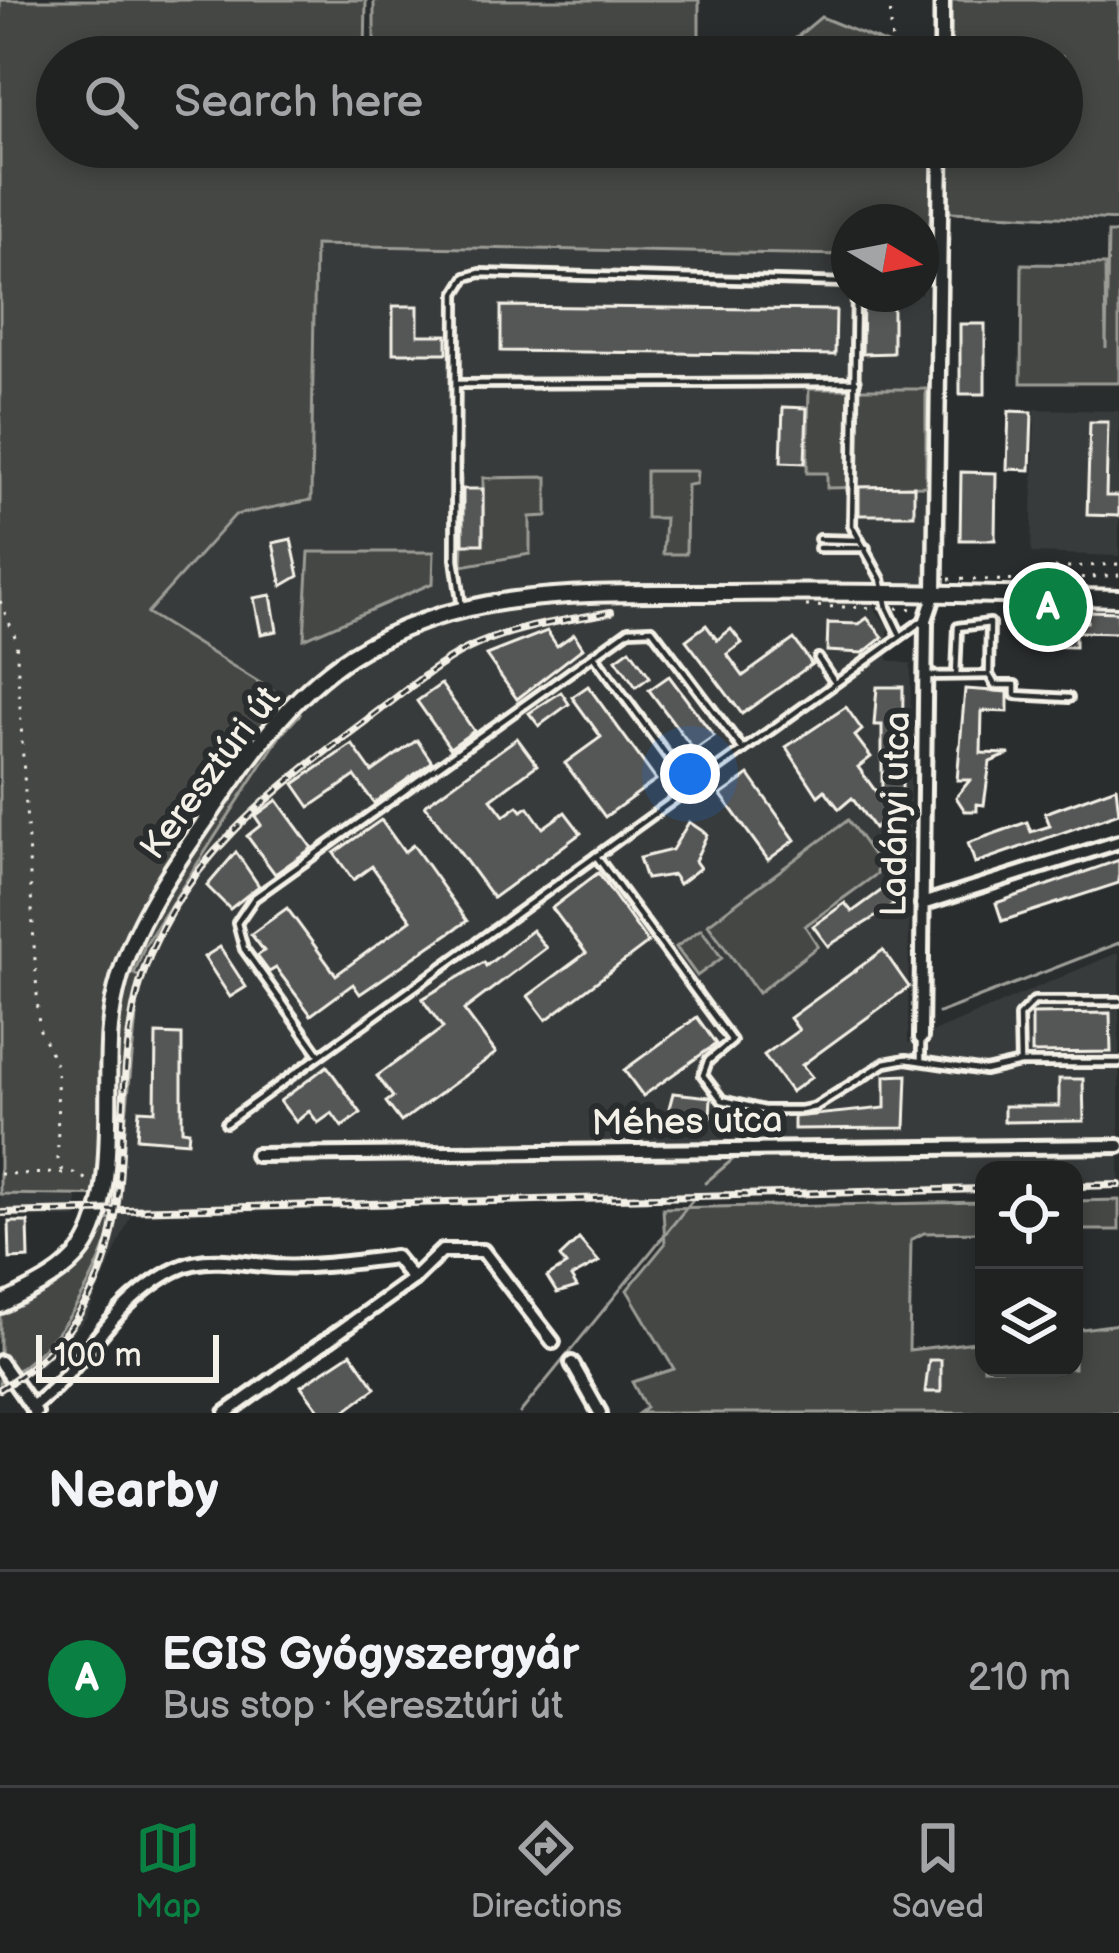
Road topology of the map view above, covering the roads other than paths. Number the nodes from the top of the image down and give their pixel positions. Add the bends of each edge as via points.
1 (942, 0) edge
2 (942, 36) edge
3 (941, 168) edge
4 (831, 283) edge
5 (856, 312) edge
6 (856, 382) junction
7 (456, 383) junction
8 (819, 539) dead end
9 (858, 539) junction
10 (820, 548) dead end
11 (866, 548) junction
12 (936, 585) junction
13 (1119, 598) edge
14 (884, 600) junction
15 (462, 608) junction
16 (928, 615) junction
17 (900, 635) junction
18 (594, 655) junction
19 (818, 658) dead end
20 (956, 675) junction
21 (926, 676) junction
22 (989, 676) junction
23 (835, 683) junction
24 (1069, 698) dead end
25 (742, 750) junction
26 (691, 788) junction
27 (1119, 842) edge
28 (596, 856) junction
29 (922, 904) junction
30 (1119, 1001) edge
31 (921, 1038) joint
32 (320, 1055) junction
33 (921, 1061) junction
34 (1020, 1063) junction
35 (1119, 1063) edge
36 (226, 1123) dead end
37 (1119, 1146) edge
38 (256, 1155) dead end
39 (413, 1279) junction
40 (0, 1305) edge
41 (553, 1342) dead end
42 (0, 1362) edge
43 (572, 1363) dead end
44 (34, 1410) edge
45 (226, 1413) edge
46 (600, 1413) edge

1 - 2 street
3 - 12 street
4 - 7 lane via 480,273 456,293
5 - 6 lane
6 - 7 lane
6 - 9 lane via 851,518
7 - 15 lane
8 - 9 lane
9 - 11 lane
10 - 11 lane
11 - 14 lane
12 - 13 main road, Keresztúri út
12 - 14 main road, Keresztúri út
12 - 16 street, Ladányi utca
14 - 15 main road, Keresztúri út via 524,596
14 - 17 lane
15 - 40 main road, Keresztúri út via 394,633 318,680 264,737 155,894 129,944 115,997 96,1224 74,1260
16 - 17 lane
16 - 21 street, Ladányi utca
17 - 23 lane
18 - 25 lane via 629,630 652,628
18 - 26 lane
18 - 32 lane via 242,912 244,950
19 - 23 lane
20 - 21 lane
20 - 22 lane
20 - 22 lane via 958,627 966,622 990,623
21 - 29 street, Ladányi utca
22 - 24 lane via 995,685 1015,685 1015,695
23 - 25 lane
25 - 26 lane
26 - 28 lane
27 - 29 street
28 - 32 lane
28 - 33 lane via 732,1041 707,1061 704,1075 722,1100 764,1110 815,1107 885,1063
29 - 31 street, Ladányi utca
30 - 34 lane via 1028,1004 1019,1016
31 - 33 lane
32 - 36 lane
33 - 34 lane via 985,1071
34 - 35 lane
37 - 38 street, Méhes utca
39 - 41 street via 442,1251 483,1251
39 - 44 street via 394,1257 323,1266 201,1258 134,1298
39 - 45 street
42 - 44 street
43 - 46 street

